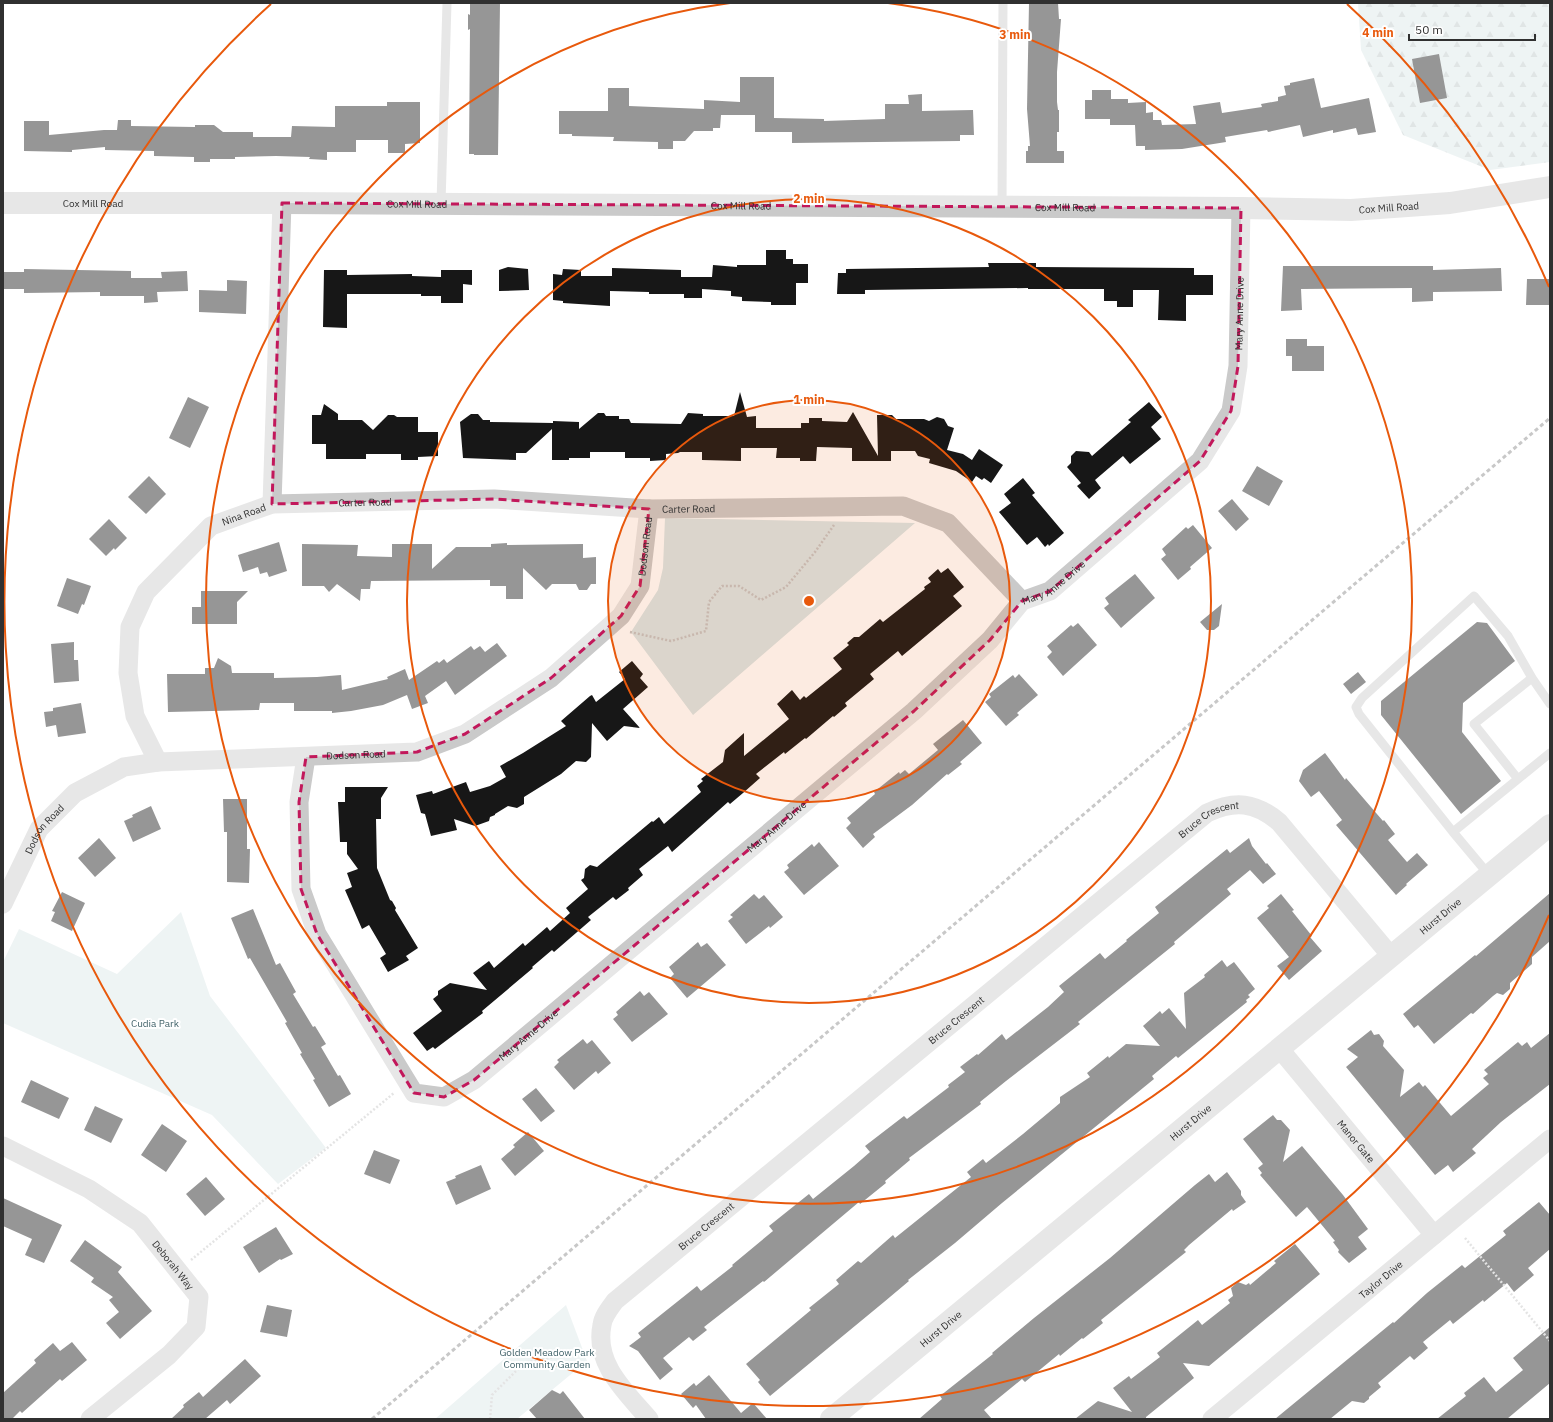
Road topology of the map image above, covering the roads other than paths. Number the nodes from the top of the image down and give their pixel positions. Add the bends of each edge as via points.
1 (447, 3) edge
2 (1003, 3) edge
3 (1550, 187) edge
4 (3, 203) edge
5 (282, 203) junction
6 (441, 204) junction
7 (1002, 206) junction
8 (1241, 208) junction
9 (272, 504) junction
10 (649, 509) junction
11 (1022, 600) junction
12 (1532, 678) junction
13 (1550, 704) edge
14 (1550, 753) edge
15 (306, 757) junction
16 (158, 762) junction
17 (1518, 779) junction
18 (1550, 825) edge
19 (1453, 832) junction
20 (1489, 875) junction
21 (3, 904) edge
22 (1390, 956) junction
23 (1279, 1048) junction
24 (1550, 1139) edge
25 (3, 1146) edge
26 (1434, 1235) junction
27 (90, 1419) edge
28 (648, 1419) edge
29 (831, 1419) edge
30 (1212, 1419) edge

1 - 6 lane
2 - 7 lane
3 - 8 street, Cox Mill Road via 1450,203 1351,210
4 - 5 street, Cox Mill Road
5 - 6 street, Cox Mill Road
5 - 9 street, Nina Road
6 - 7 street, Cox Mill Road
7 - 8 street, Cox Mill Road
8 - 11 street, Mary Anne Drive via 1238,366 1231,411 1200,461 1050,591
9 - 10 street, Carter Road via 494,499
9 - 16 street, Nina Road via 211,526 146,592 139,606 130,628 128,673 135,716
10 - 11 street, Carter Road via 903,506 948,523
10 - 15 street, Dodson Road via 640,586 621,616 551,678 464,734 417,752
11 - 15 street, Mary Anne Drive via 990,640 914,711 474,1080 444,1097 414,1093 317,934 301,890 299,802
12 - 13 lane
12 - 17 lane via 1474,724
12 - 19 lane via 1508,636 1474,596 1362,698 1356,707
14 - 17 lane
15 - 16 street, Dodson Road
16 - 21 street, Dodson Road via 124,767 75,793 39,829
17 - 19 lane
18 - 20 street, Hurst Drive
19 - 20 lane
20 - 22 street, Hurst Drive
22 - 23 street, Hurst Drive
22 - 28 street, Bruce Crescent via 1271,815 1250,805 1239,804 1207,813 615,1301 602,1324 602,1353 616,1380
23 - 26 street, Manor Gate
23 - 29 street, Hurst Drive
24 - 26 street, Taylor Drive
25 - 27 street, Deborah Way via 88,1189 140,1223 199,1297 196,1327 169,1355
26 - 30 street, Taylor Drive

